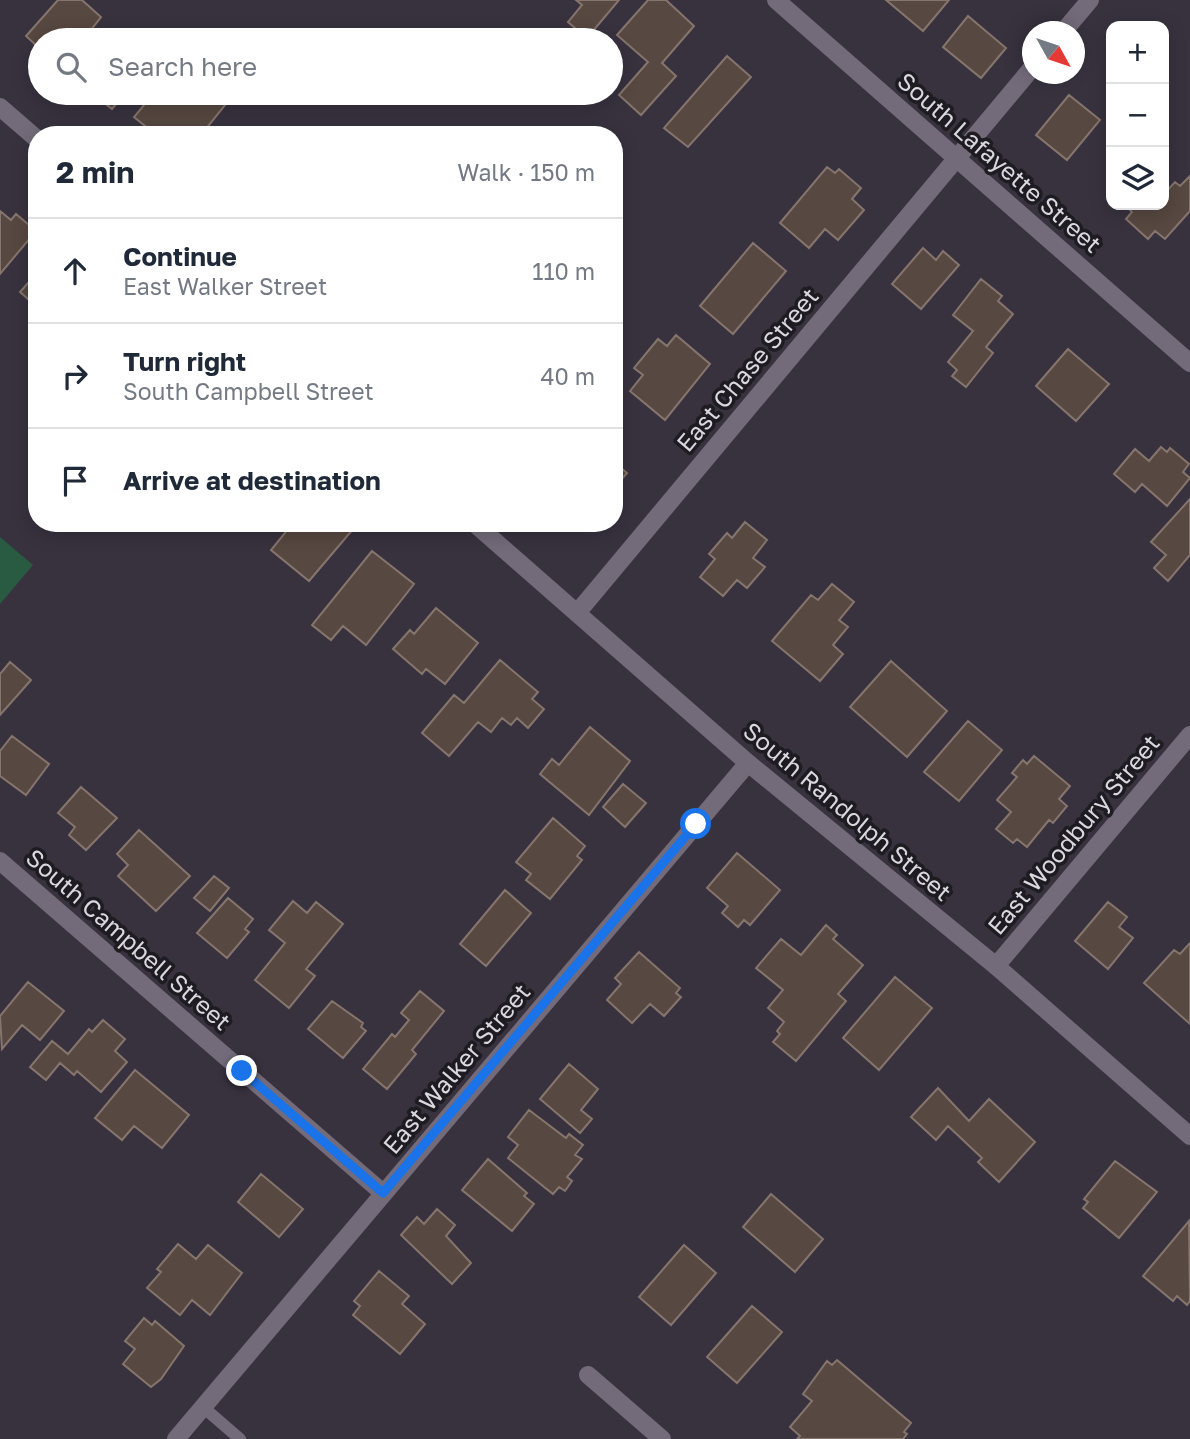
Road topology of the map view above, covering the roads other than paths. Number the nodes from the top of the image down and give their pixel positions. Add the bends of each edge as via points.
1 (776, 0) edge
2 (1090, 0) edge
3 (1072, 21) edge
4 (1022, 80) edge
5 (0, 107) edge
6 (28, 131) edge
7 (956, 159) junction
8 (1190, 363) edge
9 (484, 532) edge
10 (577, 613) junction
11 (1188, 741) edge
12 (748, 763) junction
13 (0, 861) edge
14 (996, 967) junction
15 (1190, 1136) edge
16 (383, 1193) junction
17 (588, 1375) dead end
18 (203, 1407) junction
19 (176, 1439) edge
20 (240, 1439) edge
21 (663, 1439) edge

1 - 7 street, South Lafayette Street
2 - 3 street
4 - 7 street, East Chase Street
5 - 6 street
7 - 8 street, South Lafayette Street
7 - 10 street, East Chase Street
9 - 10 street, South Randolph Street
10 - 12 street, South Randolph Street
11 - 14 street, East Woodbury Street
12 - 14 street, South Randolph Street
12 - 16 street, East Walker Street
13 - 16 street, South Campbell Street
14 - 15 street, South Randolph Street
16 - 18 street, East Walker Street
17 - 21 street
18 - 19 street, East Walker Street
18 - 20 lane

